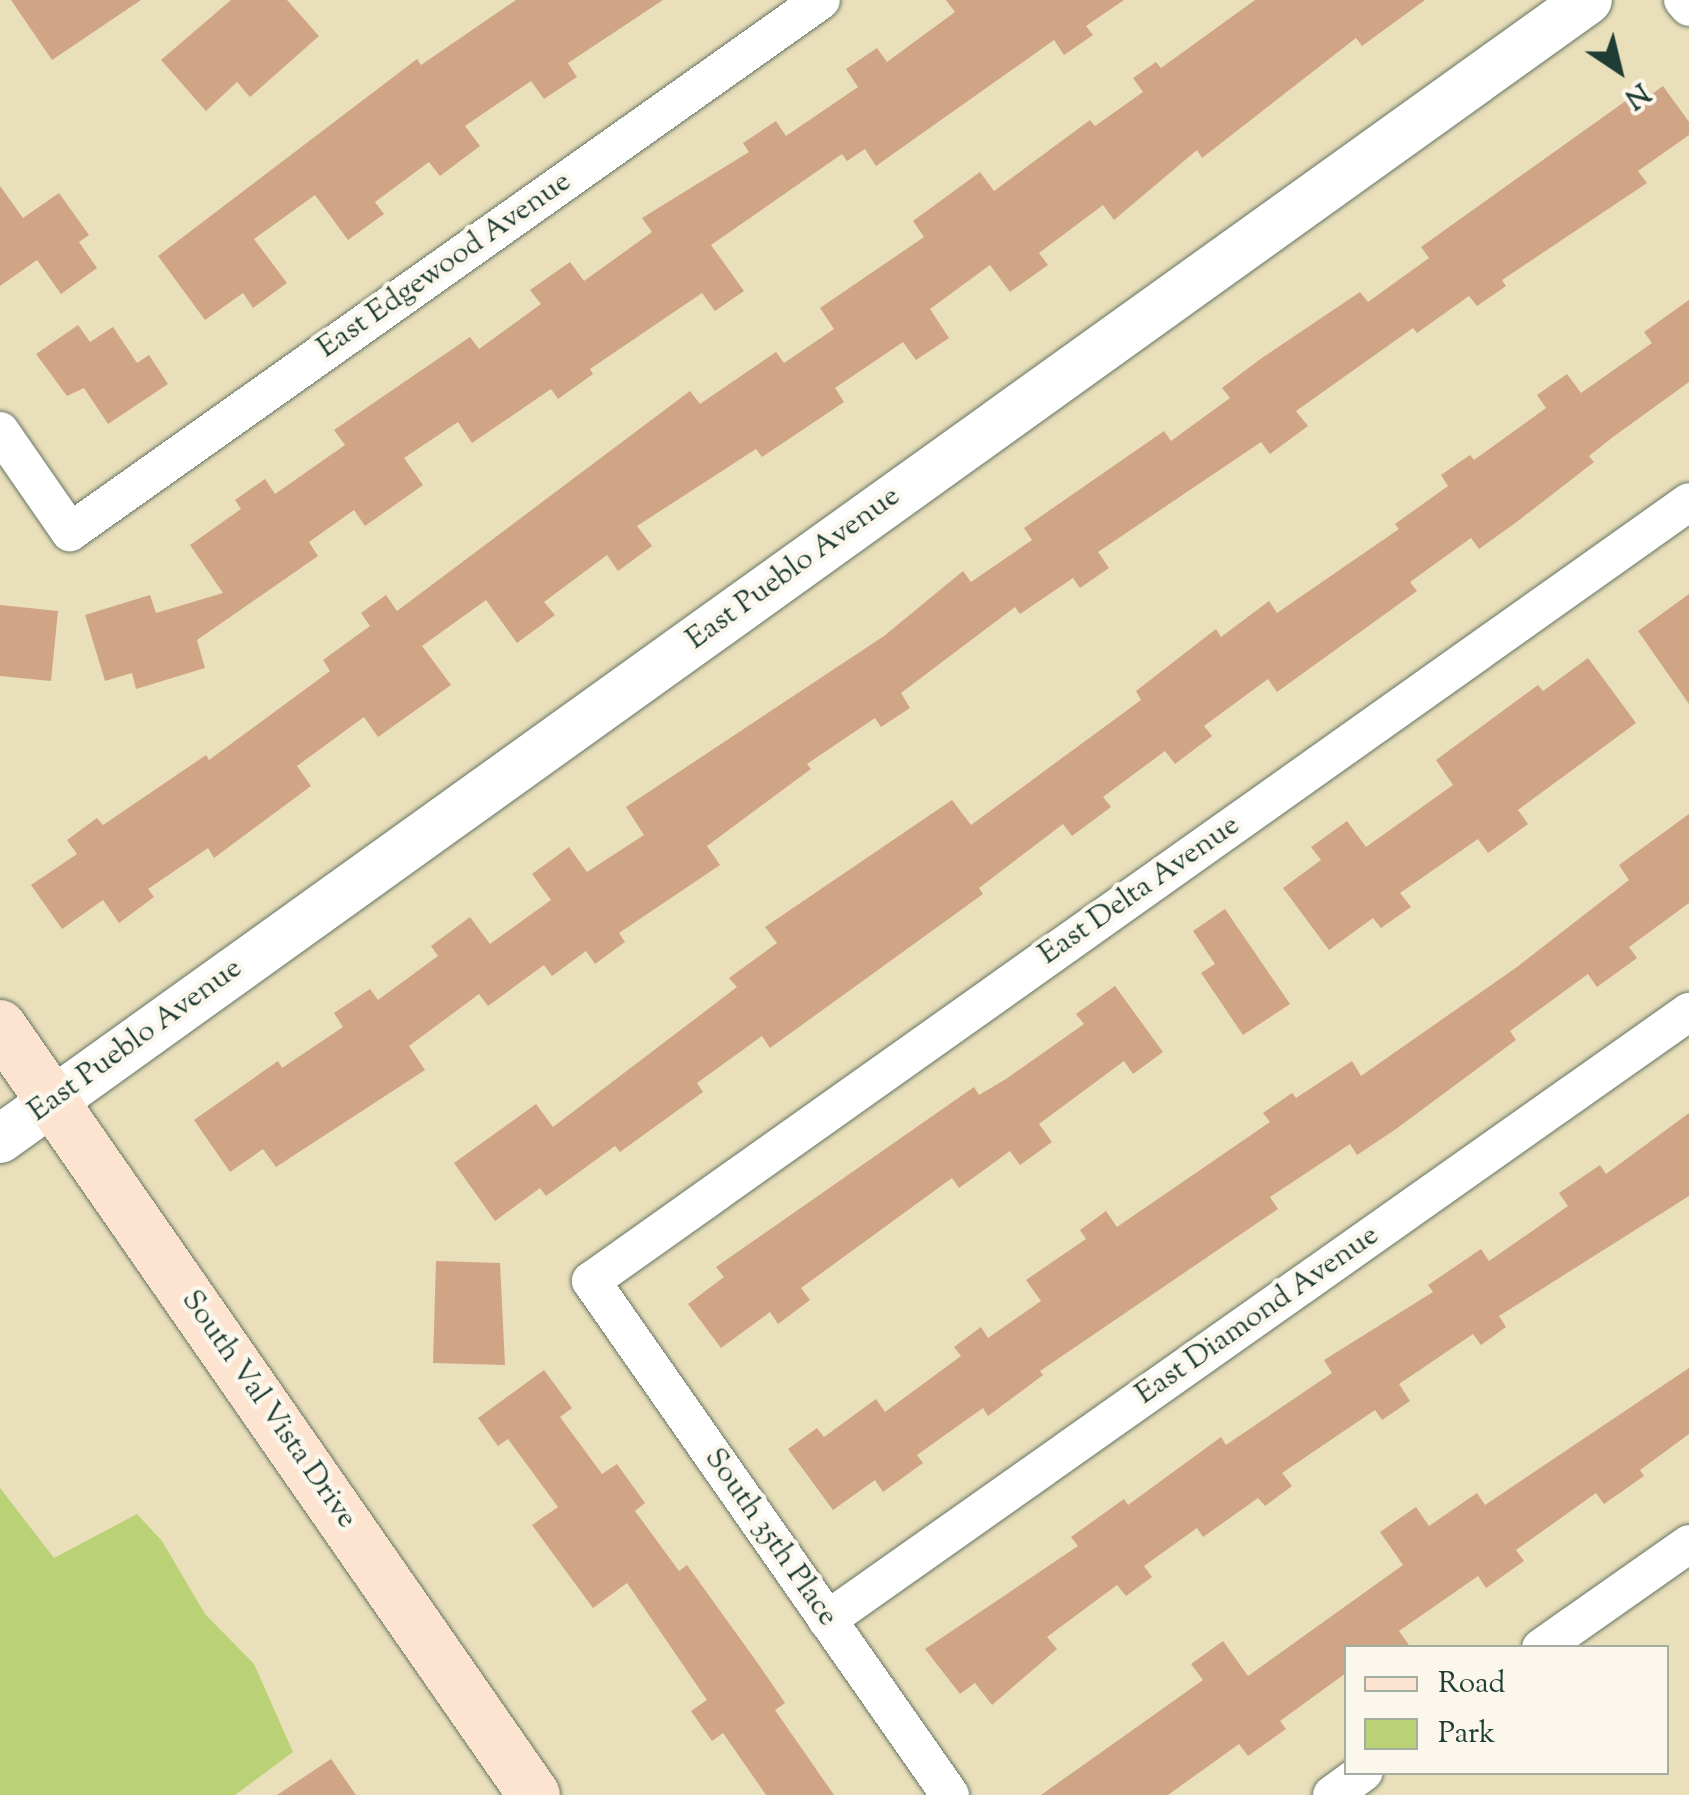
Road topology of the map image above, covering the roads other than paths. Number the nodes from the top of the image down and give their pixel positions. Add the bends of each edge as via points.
1 (821, 0) edge
2 (1588, 0) edge
3 (1683, 0) edge
4 (1689, 7) edge
5 (0, 431) edge
6 (1689, 502) edge
7 (1689, 1012) edge
8 (0, 1026) edge
9 (52, 1101) junction
10 (0, 1138) edge
11 (592, 1281) joint
12 (1689, 1544) edge
13 (827, 1620) junction
14 (1546, 1645) edge
15 (1360, 1775) edge
16 (534, 1795) edge
17 (950, 1795) edge
18 (1332, 1795) edge

1 - 5 street, East Edgewood Avenue via 70,532
2 - 9 street, East Pueblo Avenue
3 - 4 street
6 - 11 street, East Delta Avenue
7 - 13 street, East Diamond Avenue
8 - 9 main road, South Val Vista Drive
9 - 10 street, East Pueblo Avenue
9 - 16 main road, South Val Vista Drive
11 - 13 street, South 35th Place
12 - 14 street
13 - 17 street, South 35th Place
15 - 18 street

